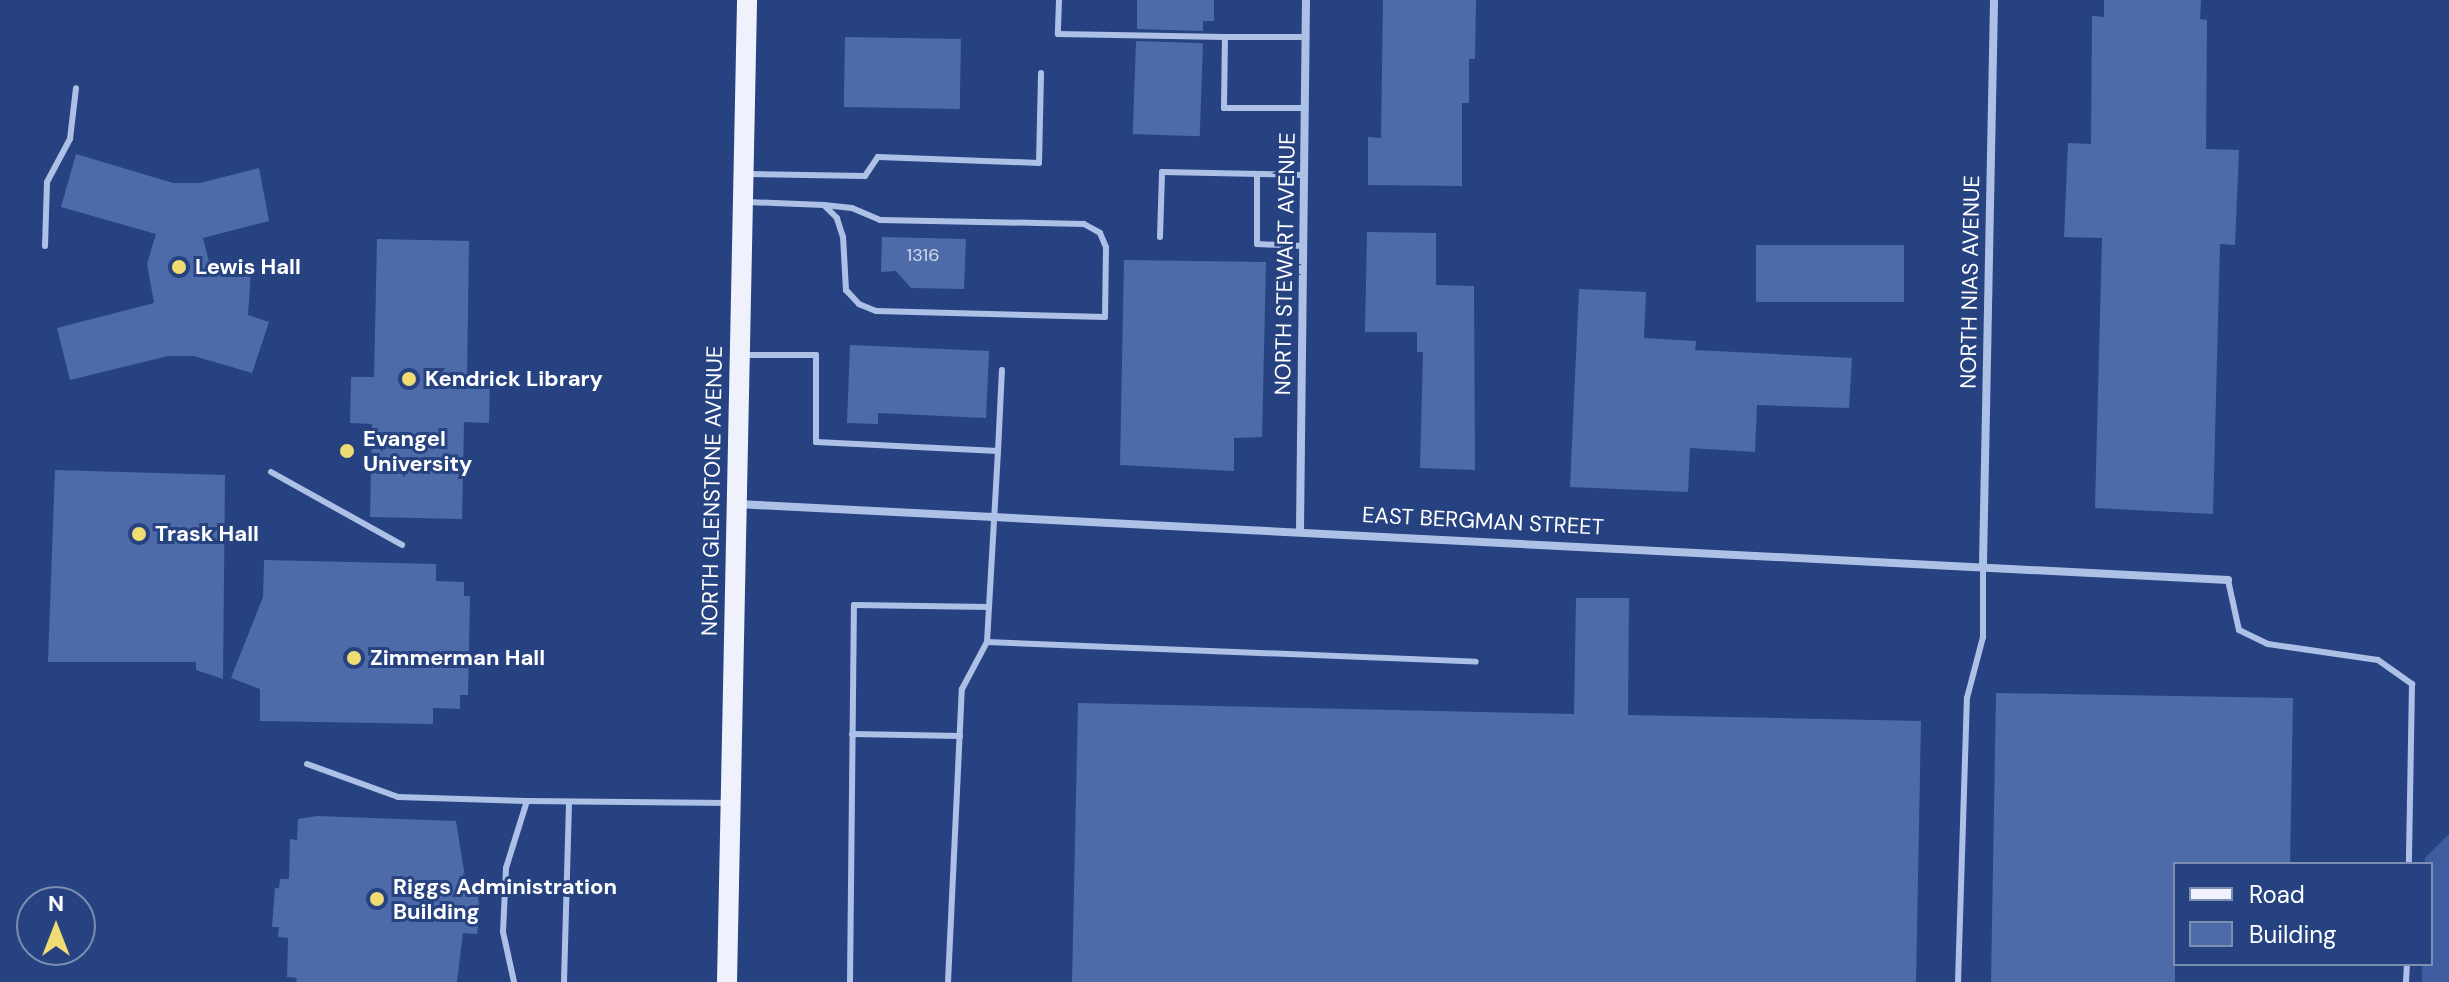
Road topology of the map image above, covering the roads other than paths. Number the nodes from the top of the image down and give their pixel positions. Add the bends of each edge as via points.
1 (747, 0) edge
2 (1059, 0) edge
3 (1306, 0) edge
4 (1994, 0) edge
5 (1225, 37) junction
6 (1306, 37) junction
7 (1041, 73) dead end
8 (76, 88) dead end
9 (1305, 108) junction
10 (743, 174) junction
11 (1257, 174) junction
12 (1304, 175) junction
13 (742, 202) junction
14 (824, 205) junction
15 (1160, 237) dead end
16 (45, 246) dead end
17 (1303, 246) junction
18 (739, 355) junction
19 (1002, 370) dead end
20 (998, 451) junction
21 (271, 472) dead end
22 (736, 504) junction
23 (995, 516) junction
24 (1300, 529) junction
25 (402, 545) dead end
26 (1983, 564) junction
27 (2228, 580) joint
28 (989, 607) junction
29 (987, 642) junction
30 (1476, 662) dead end
31 (852, 734) junction
32 (960, 736) junction
33 (307, 764) dead end
34 (527, 801) junction
35 (731, 803) junction
36 (569, 805) junction
37 (2409, 862) edge
38 (514, 982) edge
39 (564, 982) edge
40 (727, 982) edge
41 (850, 982) edge
42 (948, 982) edge
43 (1958, 982) edge

1 - 10 main road, NORTH GLENSTONE AVENUE
2 - 5 lane via 1058,34
3 - 6 street, NORTH STEWART AVENUE
4 - 26 street, NORTH NIAS AVENUE
5 - 6 lane
5 - 9 lane via 1224,108
6 - 9 street, NORTH STEWART AVENUE
7 - 10 lane via 1039,163 878,157 865,176
8 - 16 lane via 70,139 47,182
9 - 12 street, NORTH STEWART AVENUE
10 - 13 main road, NORTH GLENSTONE AVENUE
11 - 12 lane
11 - 15 lane via 1162,172
11 - 17 lane via 1257,244
12 - 17 street, NORTH STEWART AVENUE
13 - 14 lane
13 - 18 main road, NORTH GLENSTONE AVENUE
14 - 14 lane via 837,218 843,237 846,290 859,304 876,311 1105,317 1106,247 1100,233 1084,224 880,220 852,208
17 - 24 street, NORTH STEWART AVENUE
18 - 20 lane via 816,355 816,442
18 - 22 main road, NORTH GLENSTONE AVENUE
19 - 20 lane
20 - 23 lane
21 - 25 lane
22 - 23 street, EAST BERGMAN STREET
22 - 35 main road, NORTH GLENSTONE AVENUE
23 - 24 street, EAST BERGMAN STREET
23 - 28 lane
24 - 26 street, EAST BERGMAN STREET
26 - 27 street, EAST BERGMAN STREET
26 - 43 lane via 1983,637 1967,698
27 - 37 lane via 2239,630 2268,644 2378,660 2412,684
28 - 29 lane
28 - 31 lane via 854,605
29 - 30 lane
29 - 32 lane via 962,689
31 - 32 lane
31 - 41 lane
32 - 42 lane
33 - 34 lane via 398,797
34 - 36 lane
34 - 38 lane via 506,868 503,932
35 - 36 lane
35 - 40 main road, NORTH GLENSTONE AVENUE
36 - 39 lane

